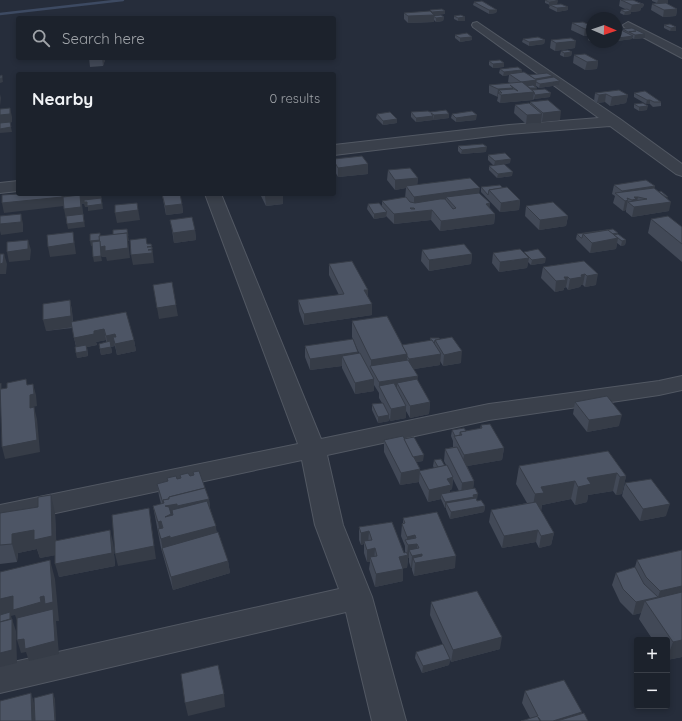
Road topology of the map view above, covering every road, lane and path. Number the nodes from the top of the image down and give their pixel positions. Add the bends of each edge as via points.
1 (476, 25) dead end
2 (628, 25) dead end
3 (682, 54) edge
4 (615, 122) junction
5 (336, 150) edge
6 (682, 171) edge
7 (16, 186) edge
8 (0, 188) edge
9 (214, 196) edge
10 (682, 383) edge
11 (313, 450) junction
12 (0, 515) edge
13 (357, 597) junction
14 (0, 679) edge
15 (389, 721) edge

1 - 4 street
2 - 3 street
4 - 5 street via 507,129
4 - 6 street
7 - 8 street
9 - 11 street
10 - 11 street via 489,412
11 - 12 street
11 - 13 street via 329,525
13 - 14 street
13 - 15 street

